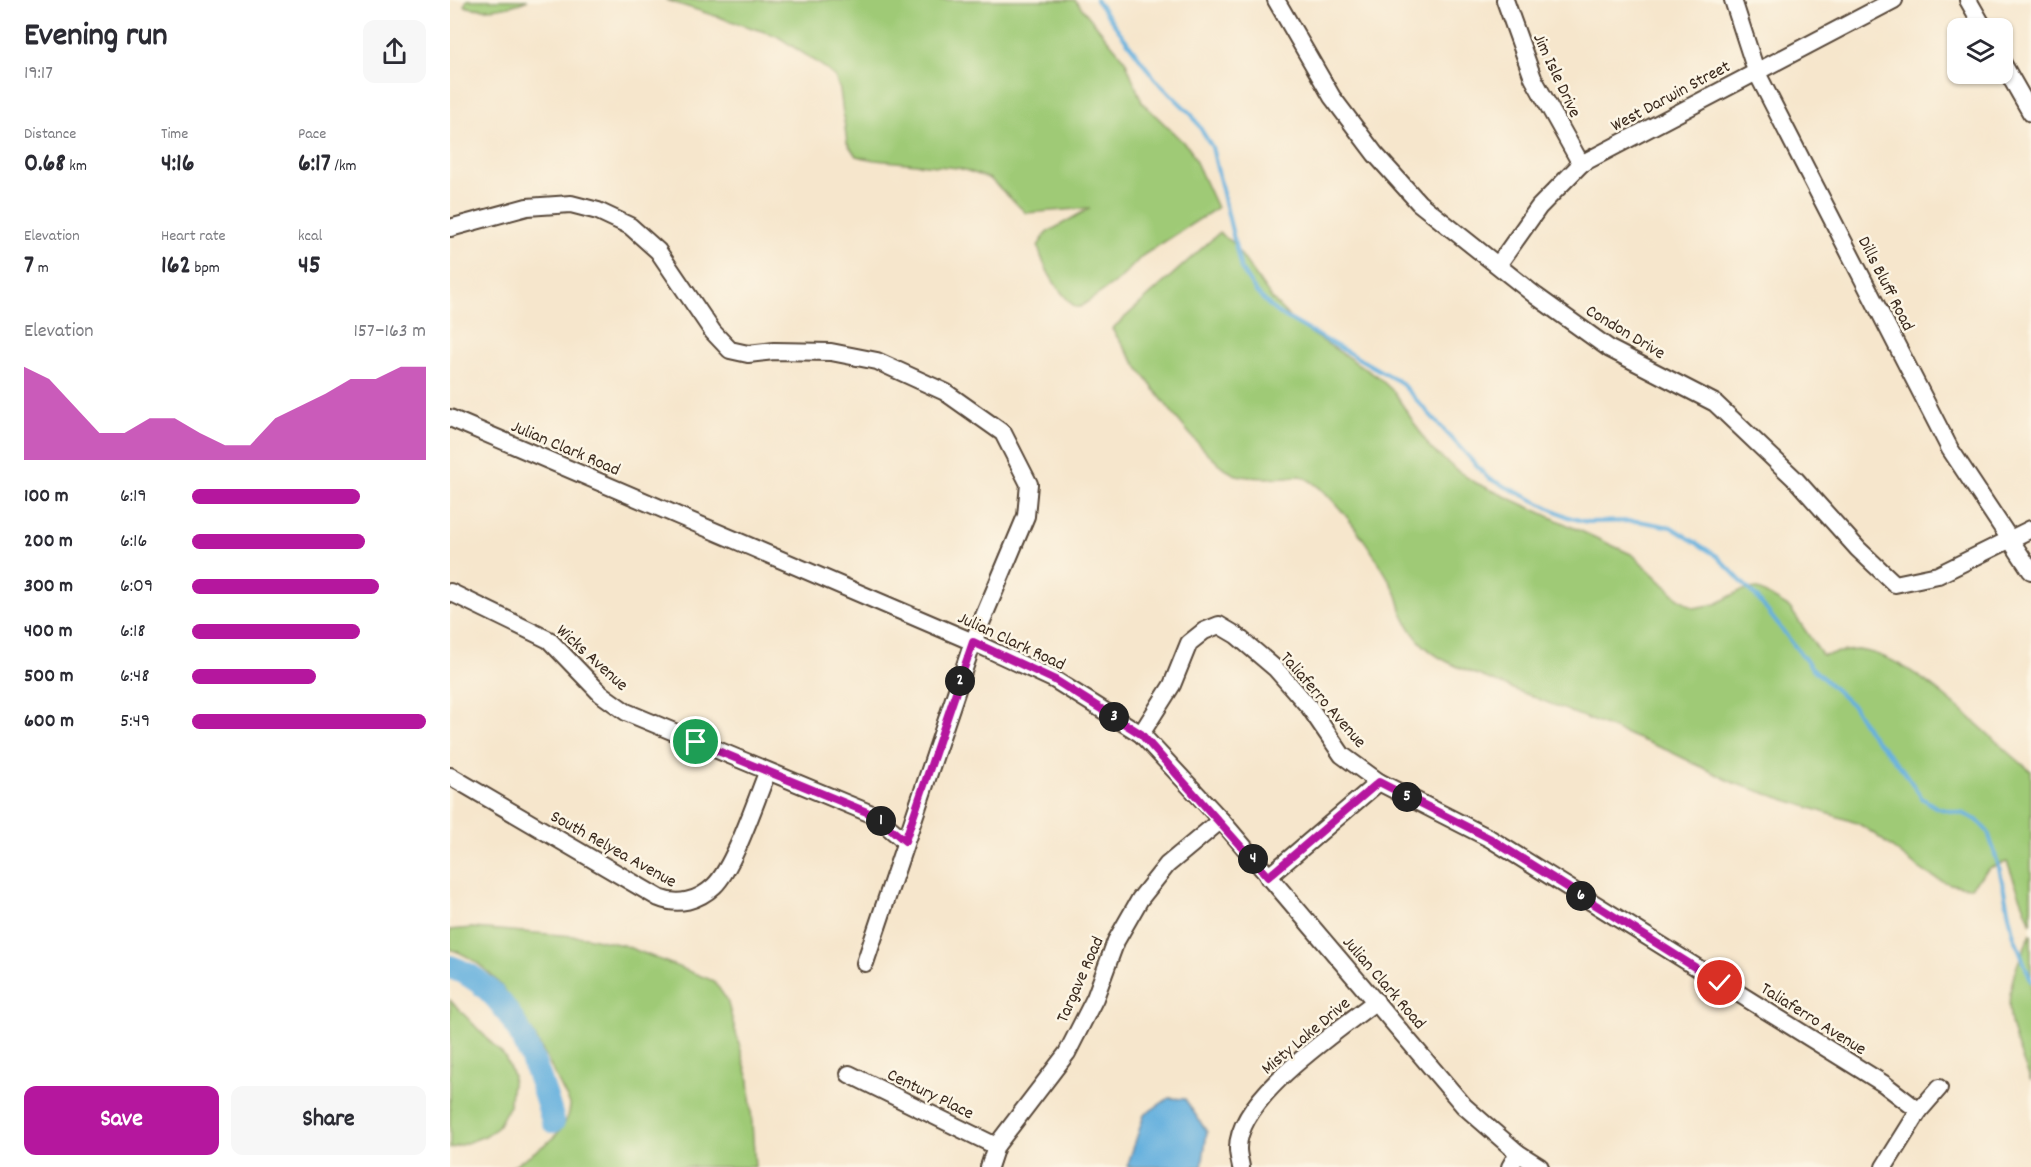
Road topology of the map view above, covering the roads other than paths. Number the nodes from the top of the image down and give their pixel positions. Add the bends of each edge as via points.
1 (1276, 0) edge
2 (1505, 0) edge
3 (1733, 0) edge
4 (1894, 0) edge
5 (1968, 0) edge
6 (1978, 18) edge
7 (1756, 71) junction
8 (2013, 81) edge
9 (2031, 113) edge
10 (1581, 164) junction
11 (450, 228) edge
12 (1498, 265) junction
13 (450, 418) edge
14 (2031, 529) edge
15 (2012, 540) junction
16 (2031, 571) edge
17 (450, 592) edge
18 (973, 642) junction
19 (1141, 734) junction
20 (767, 773) junction
21 (450, 776) edge
22 (1379, 782) junction
23 (1221, 820) junction
24 (905, 841) junction
25 (1268, 877) junction
26 (865, 963) dead end
27 (1376, 1001) junction
28 (849, 1074) dead end
29 (1940, 1088) dead end
30 (1919, 1111) junction
31 (996, 1146) junction
32 (1514, 1160) edge
33 (989, 1167) edge
34 (1241, 1167) edge
35 (1540, 1167) edge
36 (1884, 1167) edge

1 - 12 street, Condon Drive via 1332,97 1375,154 1419,203
2 - 10 street, Jim Isle Drive via 1533,78
3 - 7 street, Dills Bluff Road
4 - 7 street, West Darwin Street
5 - 6 street
7 - 10 street, West Darwin Street
7 - 15 street, Dills Bluff Road via 1950,449
8 - 9 street
10 - 12 street, West Darwin Street via 1539,207
11 - 18 street via 527,207 571,204 598,211 630,226 658,250 713,332 730,350 748,354 831,352 877,361 945,392 1003,433 1029,484 1026,516
12 - 15 street, Condon Drive via 1610,349 1715,403 1796,480 1895,584 1938,575
13 - 18 street, Julian Clark Road
14 - 15 street
15 - 16 street, Dills Bluff Road
17 - 20 street, Wicks Avenue via 549,640 601,694 626,712
18 - 19 street, Julian Clark Road via 1055,680
18 - 24 street
19 - 22 street, Taliaferro Avenue via 1172,685 1189,643 1204,631 1219,626 1236,635 1276,669 1310,708 1342,755
19 - 23 street, Julian Clark Road
20 - 21 street, South Relyea Avenue via 730,860 715,885 695,898 674,904
20 - 24 street, Wicks Avenue via 874,815
22 - 25 street
22 - 30 street, Taliaferro Avenue via 1489,838 1884,1084
23 - 25 street, Julian Clark Road
23 - 31 street, Targave Road via 1167,865 1140,899 1116,941 1095,998 1067,1053
24 - 26 street
25 - 27 street, Julian Clark Road
27 - 32 street, Julian Clark Road
27 - 34 street, Misty Lake Drive via 1281,1076 1246,1119 1238,1147
28 - 31 street, Century Place
29 - 30 street
30 - 36 street
31 - 33 street, Targave Road
32 - 35 street, Julian Clark Road

